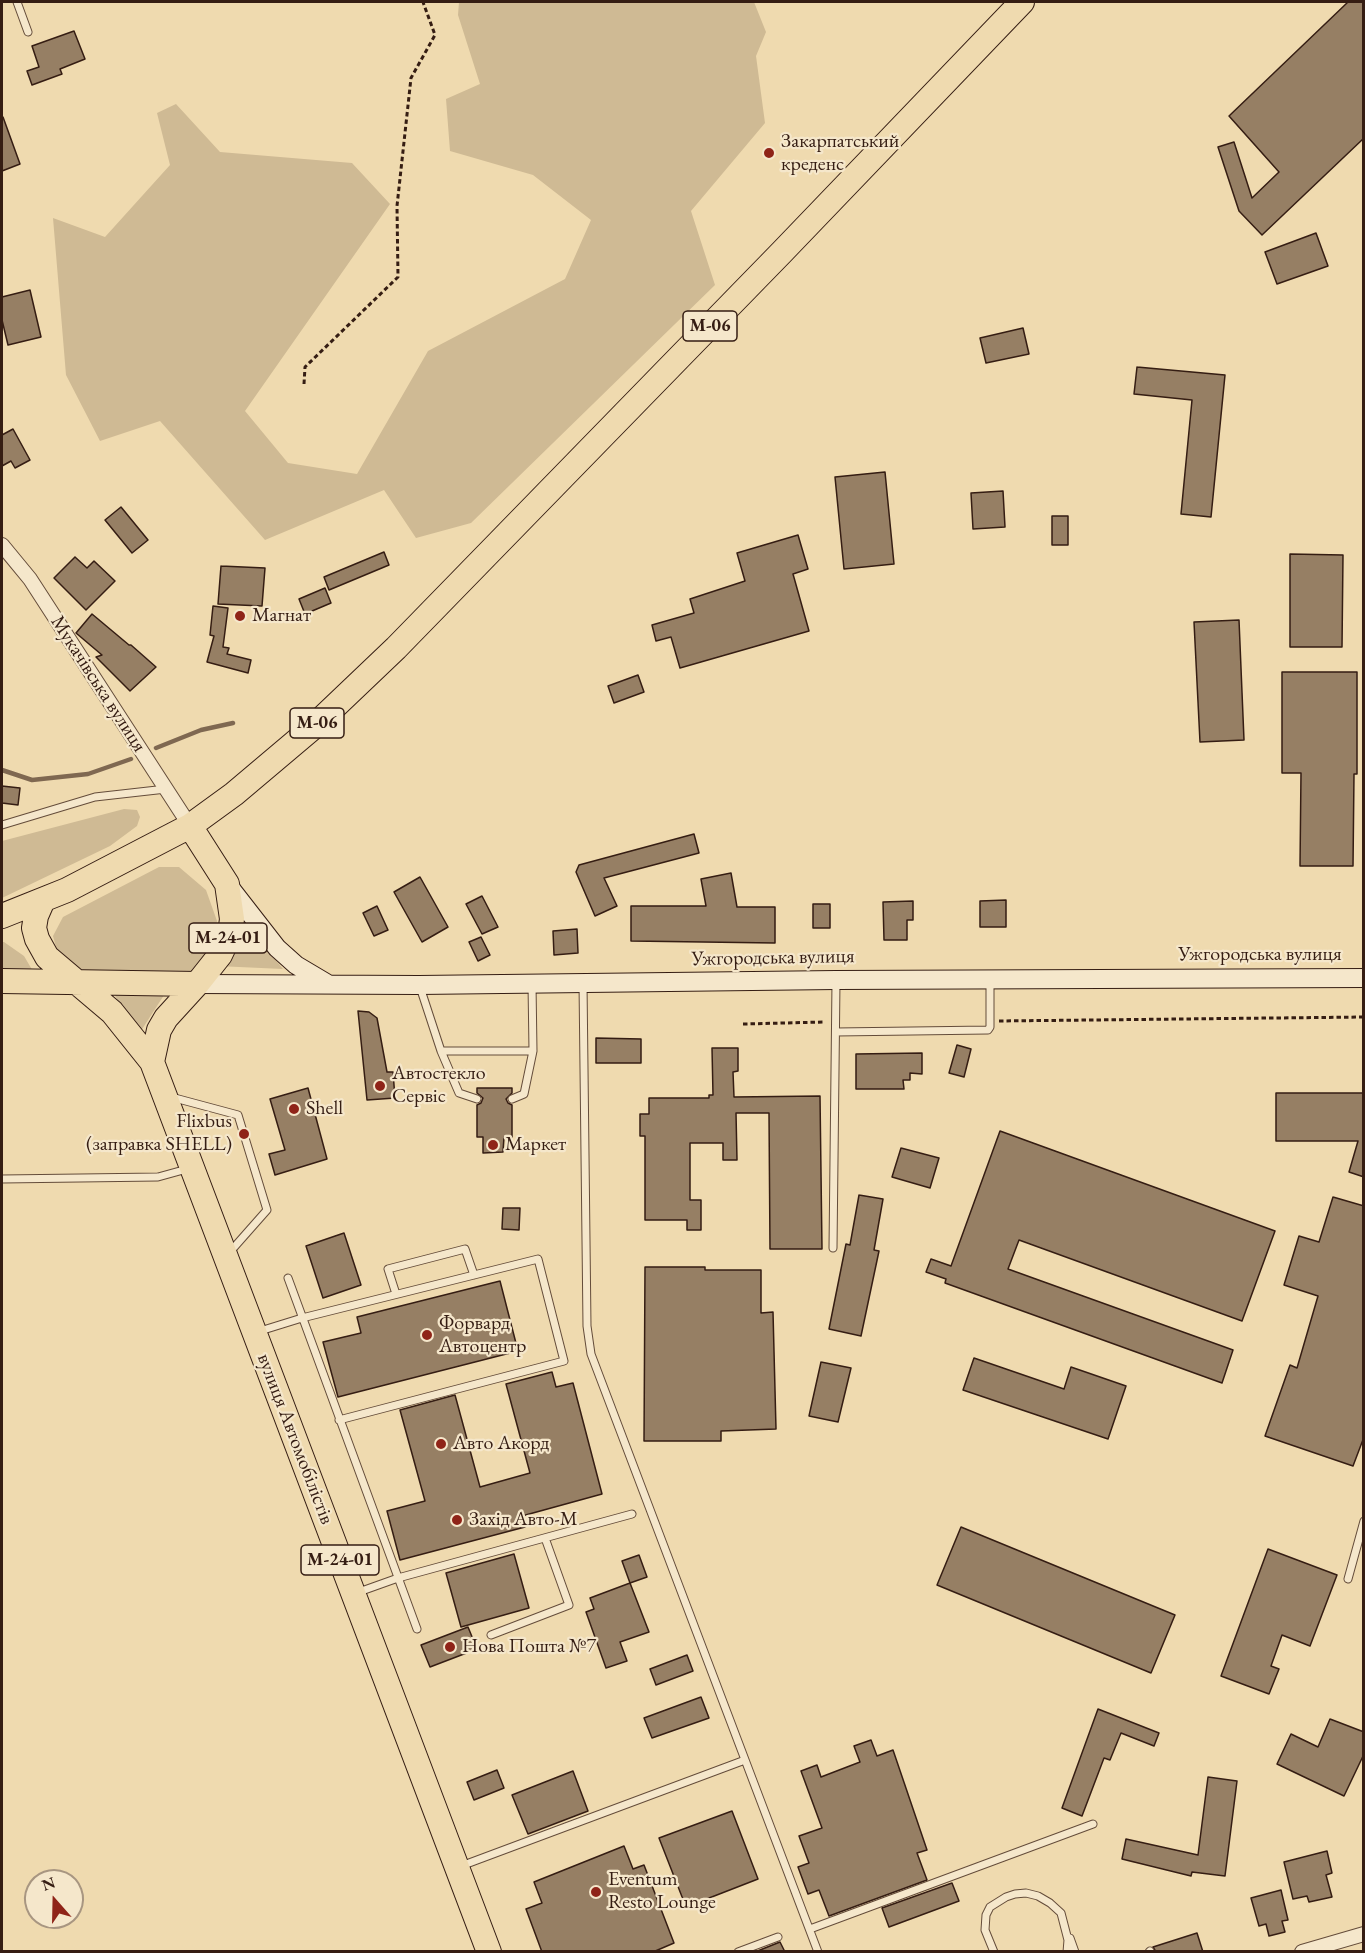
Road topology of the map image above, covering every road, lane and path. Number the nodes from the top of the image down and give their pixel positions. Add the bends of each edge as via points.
1 (17, 2) edge
2 (423, 2) edge
3 (1022, 2) edge
4 (28, 32) dead end
5 (304, 384) dead end
6 (2, 545) edge
7 (166, 789) junction
8 (2, 825) edge
9 (190, 826) junction
10 (227, 884) junction
11 (44, 900) junction
12 (2, 916) edge
13 (1364, 978) edge
14 (990, 979) junction
15 (836, 980) junction
16 (2, 981) edge
17 (78, 983) junction
18 (583, 983) junction
19 (197, 984) junction
20 (532, 984) junction
21 (330, 985) junction
22 (419, 985) junction
23 (1364, 1017) edge
24 (836, 1022) junction
25 (990, 1022) junction
26 (743, 1024) dead end
27 (836, 1032) junction
28 (441, 1051) junction
29 (533, 1051) junction
30 (152, 1062) junction
31 (165, 1095) junction
32 (477, 1099) dead end
33 (512, 1099) dead end
34 (192, 1168) junction
35 (2, 1179) edge
36 (833, 1248) dead end
37 (226, 1257) junction
38 (474, 1275) junction
39 (288, 1278) dead end
40 (396, 1294) junction
41 (302, 1318) junction
42 (254, 1333) junction
43 (339, 1420) junction
44 (632, 1514) dead end
45 (1364, 1521) edge
46 (545, 1538) junction
47 (398, 1578) junction
48 (1348, 1579) dead end
49 (353, 1594) junction
50 (417, 1629) dead end
51 (491, 1635) dead end
52 (745, 1760) junction
53 (1093, 1824) dead end
54 (457, 1867) junction
55 (1065, 1924) junction
56 (810, 1929) junction
57 (1364, 1934) edge
58 (778, 1937) dead end
59 (489, 1952) edge
60 (738, 1952) edge
61 (818, 1952) edge
62 (994, 1952) edge
63 (1067, 1952) edge
64 (1075, 1952) edge
65 (1302, 1952) edge

1 - 4 lane
2 - 5 path via 435,35 411,78 398,206 398,277 305,367
3 - 9 highway, М-06 via 396,648 311,729
6 - 7 street, Мукачівська вулиця via 30,579
7 - 8 lane via 95,797
7 - 9 street, Мукачівська вулиця
9 - 10 highway, М-24-01
9 - 11 highway, М-06
10 - 19 highway, М-24-01 via 230,934
10 - 21 main road via 276,948
11 - 12 highway, М-06
11 - 17 highway, М-24-01 via 36,916 37,939 47,957
13 - 14 main road, Ужгородська вулиця
14 - 15 main road, Ужгородська вулиця
14 - 25 lane
15 - 18 main road, Ужгородська вулиця
15 - 24 lane
16 - 17 highway
17 - 19 highway
17 - 30 highway, вулиця Автомобілістів / М-24-01 via 112,1012
18 - 20 main road, Ужгородська вулиця
18 - 52 lane via 587,1326 591,1354
19 - 21 main road
19 - 30 highway, М-24-01 via 159,1030
20 - 22 main road, Ужгородська вулиця
20 - 29 lane
21 - 22 main road, Ужгородська вулиця
22 - 28 lane
23 - 25 path
24 - 26 path
24 - 27 lane
25 - 27 lane via 983,1032
27 - 36 lane
28 - 29 lane
28 - 32 lane via 459,1093
29 - 33 lane via 525,1094
30 - 31 highway, вулиця Автомобілістів / М-24-01
31 - 34 highway, вулиця Автомобілістів / М-24-01
31 - 37 lane via 238,1115 267,1209
34 - 35 lane via 158,1177
34 - 37 highway, вулиця Автомобілістів / М-24-01
37 - 42 highway, вулиця Автомобілістів / М-24-01
38 - 40 lane
38 - 40 lane via 465,1249 388,1269
38 - 43 lane via 538,1259 564,1361
39 - 41 lane
40 - 41 lane
41 - 42 lane
41 - 43 lane
42 - 49 highway, вулиця Автомобілістів / М-24-01
43 - 47 lane
44 - 46 lane
45 - 48 lane
46 - 47 lane
46 - 51 lane via 569,1605
47 - 49 lane
47 - 50 lane
49 - 54 highway, вулиця Автомобілістів / М-24-01
52 - 54 lane
52 - 56 lane
53 - 56 lane
54 - 59 highway, вулиця Автомобілістів / М-24-01
55 - 62 lane via 1061,1913 1038,1896 1006,1897 990,1907 986,1915 986,1930
55 - 63 lane
55 - 64 lane
56 - 61 lane
57 - 65 street
58 - 60 lane

